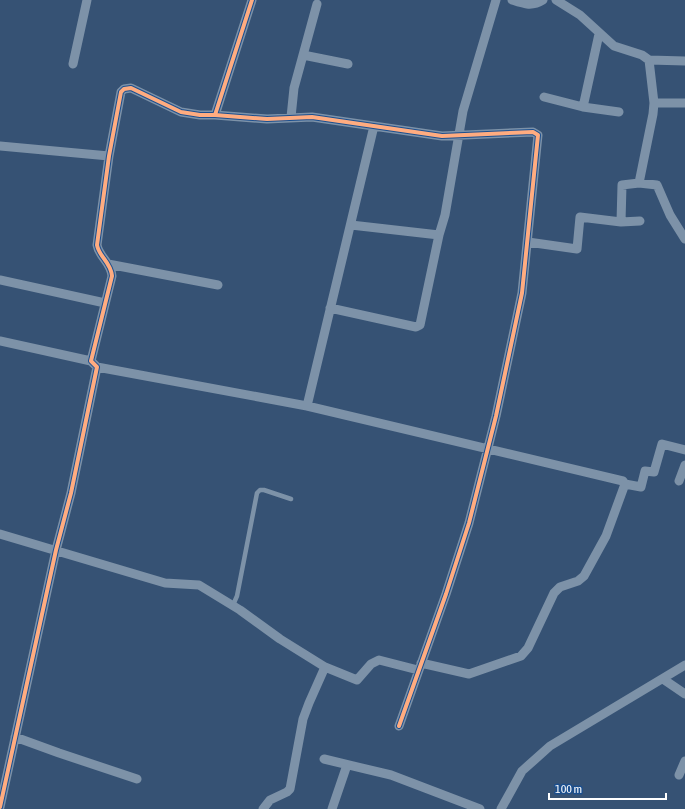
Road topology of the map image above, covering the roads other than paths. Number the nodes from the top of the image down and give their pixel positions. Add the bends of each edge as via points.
1 (87, 0) edge
2 (252, 0) edge
3 (496, 0) edge
4 (512, 0) edge
5 (543, 0) edge
6 (556, 0) edge
7 (317, 4) dead end
8 (599, 34) junction
9 (303, 54) junction
10 (649, 60) junction
11 (685, 61) edge
12 (73, 64) dead end
13 (348, 64) dead end
14 (544, 97) dead end
15 (654, 103) junction
16 (685, 103) edge
17 (583, 107) junction
18 (618, 112) dead end
19 (215, 115) junction
20 (291, 117) junction
21 (374, 126) junction
22 (460, 135) junction
23 (0, 146) edge
24 (109, 156) junction
25 (639, 183) junction
26 (640, 221) dead end
27 (621, 222) junction
28 (351, 224) junction
29 (439, 235) junction
30 (685, 239) edge
31 (528, 242) junction
32 (108, 264) junction
33 (0, 280) edge
34 (218, 286) dead end
35 (105, 303) junction
36 (330, 308) junction
37 (0, 341) edge
38 (94, 364) junction
39 (307, 406) junction
40 (488, 449) junction
41 (685, 450) edge
42 (685, 465) edge
43 (679, 481) dead end
44 (625, 484) junction
45 (291, 499) dead end
46 (0, 534) edge
47 (56, 550) junction
48 (233, 605) junction
49 (685, 665) edge
50 (420, 666) junction
51 (325, 667) junction
52 (663, 679) junction
53 (685, 694) edge
54 (399, 726) dead end
55 (15, 737) junction
56 (324, 759) dead end
57 (685, 762) edge
58 (347, 765) junction
59 (3, 774) edge
60 (679, 775) dead end
61 (137, 779) dead end
62 (0, 807) edge
63 (263, 809) edge
64 (332, 809) edge
65 (480, 809) edge
66 (501, 809) edge

1 - 12 street
2 - 19 street
3 - 22 street via 463,111
4 - 5 street via 525,5
6 - 8 street via 580,16
7 - 9 street
8 - 10 street via 614,46 642,55
8 - 17 street
9 - 13 street
9 - 20 street
10 - 11 street
10 - 15 street
14 - 17 street
15 - 16 street
15 - 25 street via 652,126
17 - 18 street
19 - 20 street via 267,119
19 - 24 street via 181,112 134,89 124,89 121,92
20 - 21 street via 312,117
21 - 22 street via 442,136
21 - 28 street
22 - 29 street
22 - 31 street via 533,132 538,135
23 - 24 street
24 - 32 street via 97,245
25 - 27 street via 622,185
25 - 30 street via 657,185 670,215
26 - 27 street
27 - 31 street via 580,216 577,249
28 - 29 street
28 - 36 street
29 - 36 street via 418,326
31 - 40 street via 522,293
32 - 34 street
32 - 35 street via 112,276
33 - 35 street
35 - 38 street
36 - 39 street
37 - 38 street
38 - 39 street
38 - 47 street via 71,493
39 - 40 street
40 - 44 street via 623,481
40 - 50 street via 467,530
41 - 44 street via 662,444 654,472 645,471 641,487
42 - 43 street
44 - 50 street via 606,536 584,576 578,581 560,586 554,592 525,653 469,674
45 - 48 lane via 264,490 257,493 237,596
46 - 47 street
47 - 48 street via 165,583 199,585
47 - 55 street
48 - 51 street
49 - 52 street
50 - 51 street via 378,660 357,680
50 - 54 street
51 - 63 street via 303,719 290,789 270,800
52 - 53 street
52 - 66 street via 550,746 522,771
55 - 59 street
55 - 61 street
56 - 58 street
57 - 60 street
58 - 64 street
58 - 65 street via 391,775
59 - 62 street

